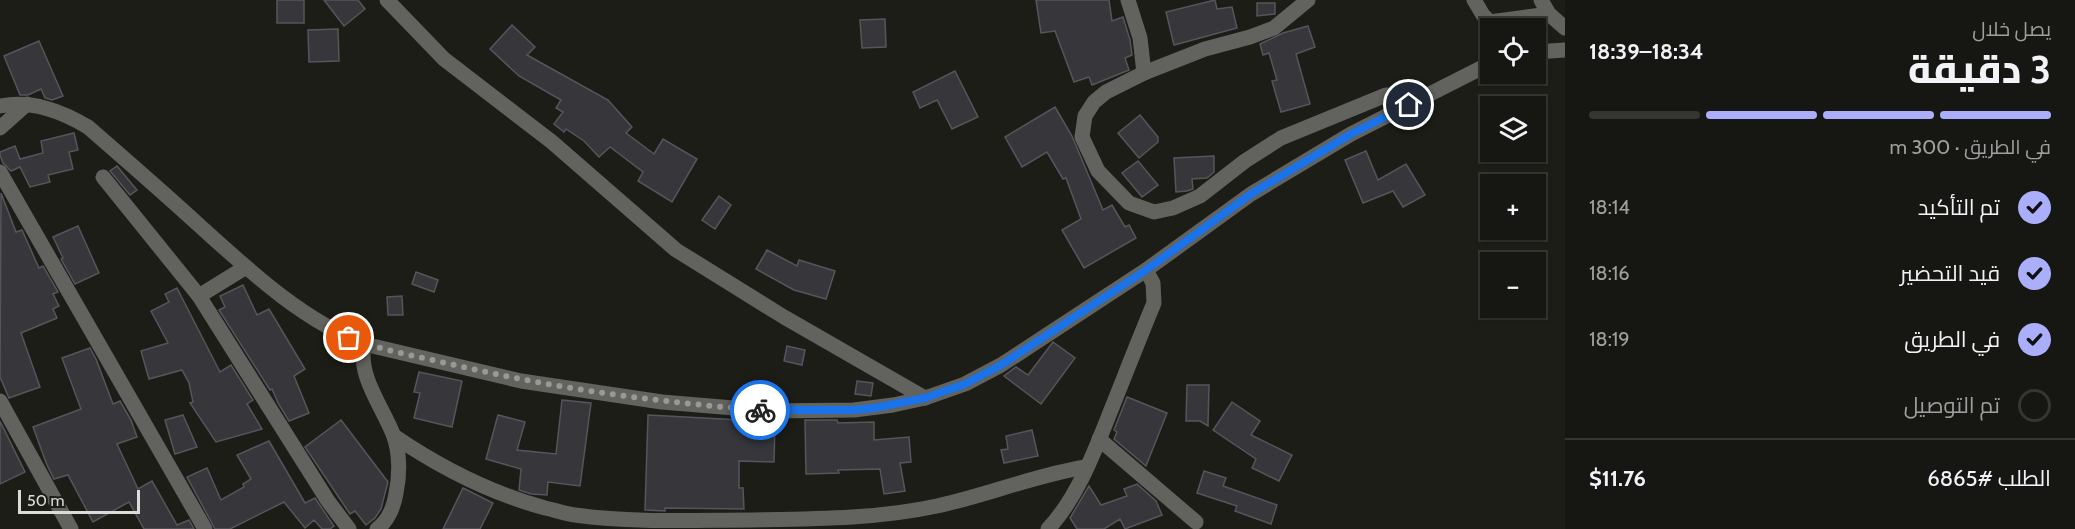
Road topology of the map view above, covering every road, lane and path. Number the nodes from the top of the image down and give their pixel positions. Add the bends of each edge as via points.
1 (387, 0) edge
2 (1128, 0) edge
3 (1308, 0) edge
4 (1474, 0) edge
5 (1541, 0) edge
6 (1549, 14) junction
7 (1565, 28) edge
8 (1565, 50) edge
9 (1546, 51) edge
10 (1480, 69) edge
11 (1144, 73) junction
12 (1428, 96) junction
13 (27, 104) junction
14 (0, 106) edge
15 (0, 128) edge
16 (0, 172) edge
17 (103, 177) dead end
18 (246, 267) junction
19 (1146, 270) junction
20 (199, 296) junction
21 (364, 344) junction
22 (925, 398) junction
23 (0, 401) edge
24 (394, 436) junction
25 (1099, 439) junction
26 (1086, 467) junction
27 (1196, 522) dead end
28 (71, 529) edge
29 (205, 529) edge
30 (349, 529) edge
31 (377, 529) edge
32 (1048, 529) edge

1 - 22 street via 444,59 552,142 676,250
2 - 11 street via 1140,38
3 - 11 street via 1274,28
4 - 6 street via 1490,22
5 - 6 street
6 - 7 street
8 - 9 street
10 - 12 street
11 - 12 street via 1094,102 1085,116 1082,137 1098,171 1129,203 1154,212 1200,196 1281,138 1386,96
12 - 19 street via 1351,134 1251,194
13 - 14 street
13 - 15 street
13 - 18 street via 58,111 88,127
16 - 29 street
17 - 20 street
18 - 20 street
18 - 21 street via 299,310
19 - 22 street via 1001,365 965,384
19 - 25 street via 1153,283 1154,303
20 - 30 street
21 - 22 street via 521,381 662,402 769,411 854,410
21 - 24 street via 364,370
23 - 28 street
24 - 26 street via 428,460 516,500 573,515 624,519 789,520 895,513 938,506 1054,472
24 - 31 street via 399,483 394,504
25 - 26 street
25 - 27 street
26 - 32 street

